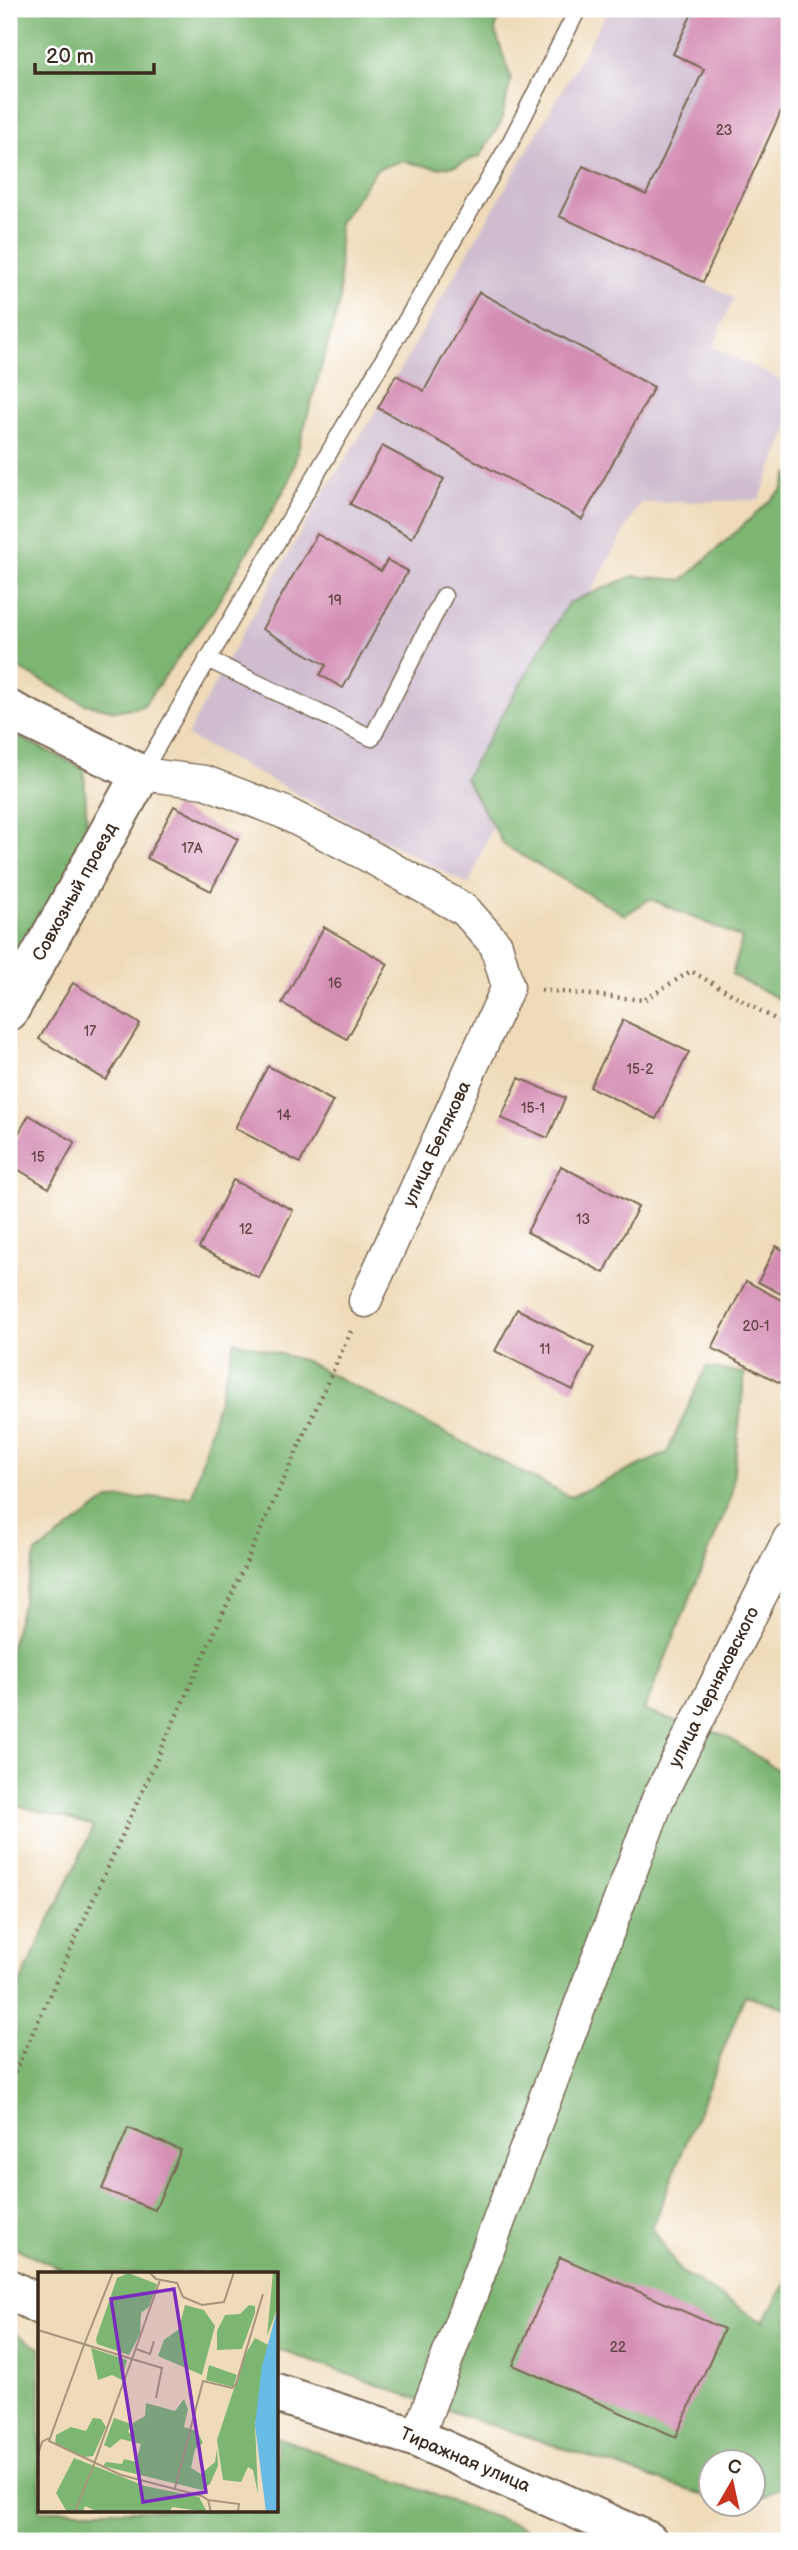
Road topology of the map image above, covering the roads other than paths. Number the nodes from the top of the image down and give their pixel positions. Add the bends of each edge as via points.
1 (578, 9) edge
2 (444, 596) dead end
3 (207, 659) junction
4 (9, 710) edge
5 (141, 774) junction
6 (9, 1011) edge
7 (365, 1301) road end
8 (789, 1539) edge
9 (9, 2289) edge
10 (38, 2304) edge
11 (278, 2394) edge
12 (417, 2438) junction
13 (648, 2541) edge

1 - 3 lane via 510,143
2 - 3 lane via 372,738
3 - 5 lane
4 - 5 main road
5 - 6 main road, Совхозный проезд
5 - 7 street, улица Белякова via 205,782 283,812 465,910 496,944 509,987
8 - 12 street, улица Черняховского via 658,1798
9 - 10 main road
11 - 12 main road, Тиражная улица
12 - 13 main road, Тиражная улица

